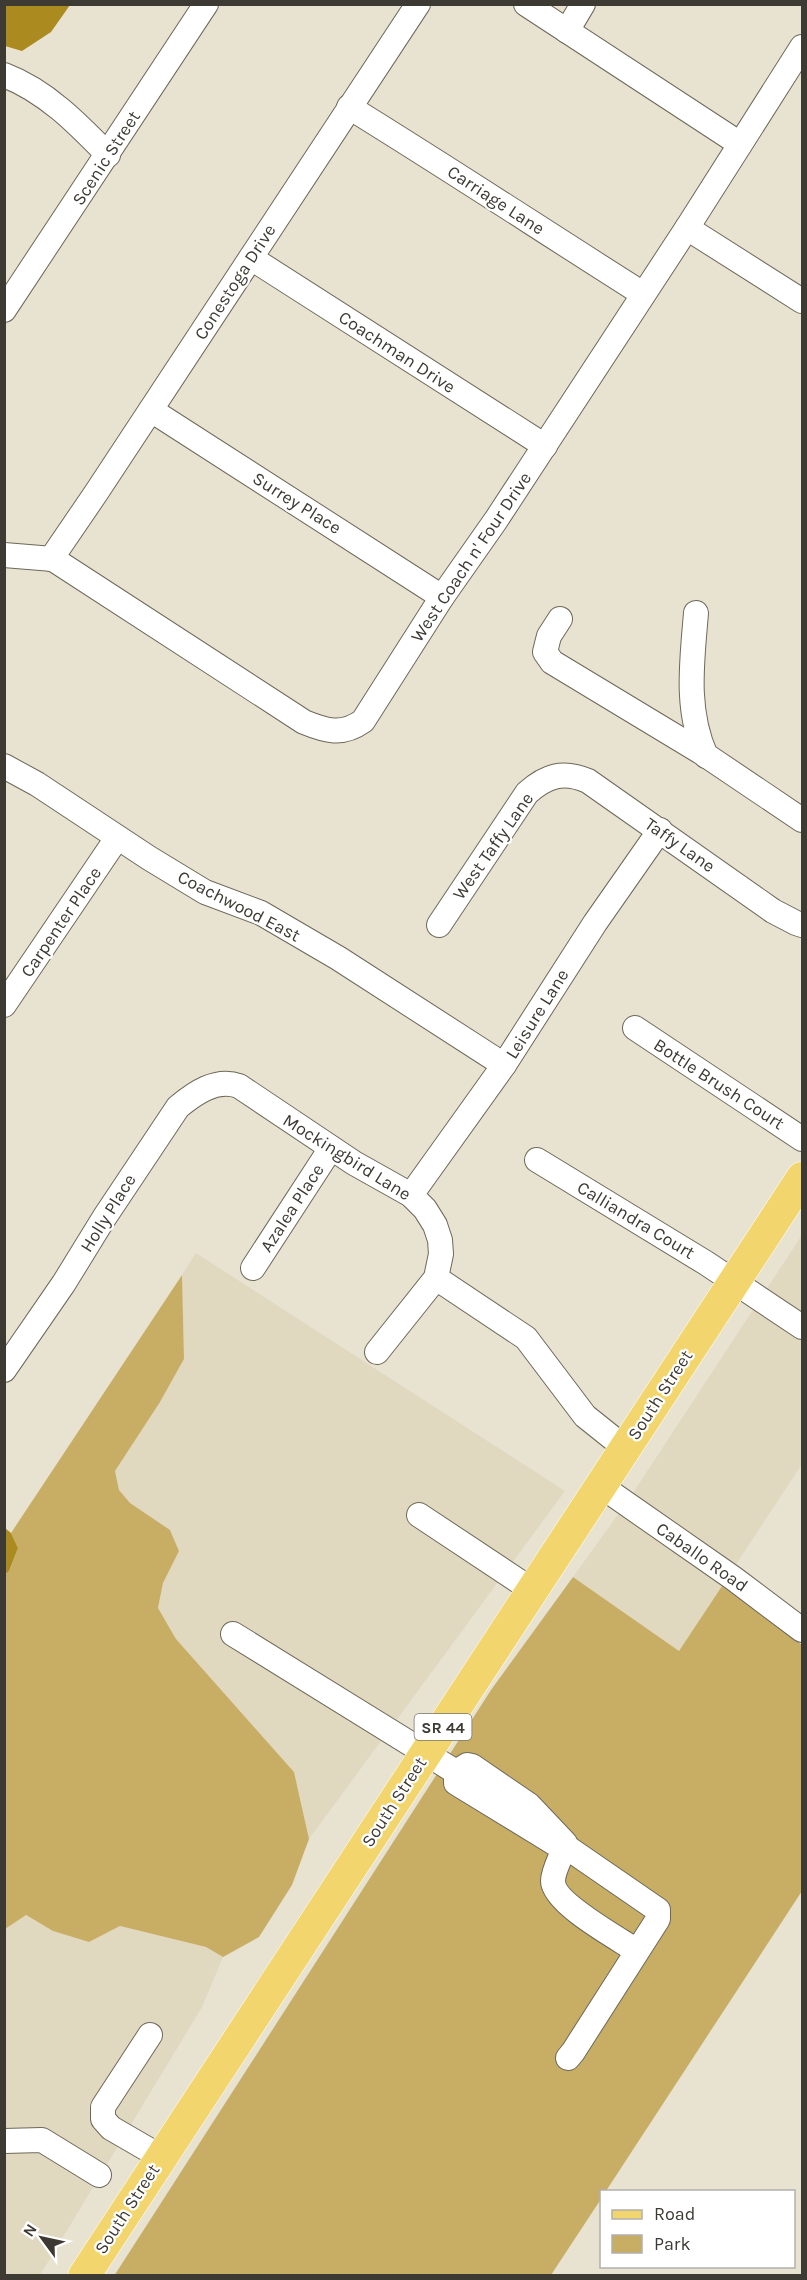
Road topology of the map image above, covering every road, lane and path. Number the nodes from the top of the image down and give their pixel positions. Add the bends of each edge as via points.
1 (206, 4) edge
2 (418, 4) edge
3 (526, 4) edge
4 (583, 4) edge
5 (567, 31) junction
6 (802, 47) edge
7 (4, 75) edge
8 (349, 107) junction
9 (740, 144) junction
10 (108, 155) junction
11 (687, 228) junction
12 (251, 258) junction
13 (643, 294) junction
14 (802, 301) edge
15 (4, 310) edge
16 (151, 410) junction
17 (545, 446) junction
18 (4, 555) edge
19 (51, 559) junction
20 (442, 597) junction
21 (696, 613) dead end
22 (560, 619) dead end
23 (706, 756) junction
24 (4, 766) edge
25 (553, 775) joint
26 (802, 820) edge
27 (660, 830) junction
28 (117, 838) junction
29 (439, 925) dead end
30 (802, 925) edge
31 (4, 1005) edge
32 (634, 1028) dead end
33 (504, 1065) junction
34 (232, 1084) joint
35 (802, 1139) edge
36 (331, 1148) junction
37 (537, 1160) dead end
38 (802, 1178) edge
39 (411, 1196) junction
40 (253, 1268) dead end
41 (436, 1278) junction
42 (735, 1281) junction
43 (802, 1327) edge
44 (376, 1352) dead end
45 (5, 1369) edge
46 (625, 1448) junction
47 (601, 1486) junction
48 (418, 1515) dead end
49 (532, 1590) junction
50 (802, 1630) edge
51 (233, 1635) dead end
52 (426, 1753) junction
53 (565, 1846) junction
54 (637, 1951) junction
55 (150, 2035) dead end
56 (568, 2058) dead end
57 (4, 2141) edge
58 (161, 2157) junction
59 (99, 2175) dead end
60 (84, 2276) edge

1 - 10 street, Scenic Street
2 - 8 street, Conestoga Drive
3 - 5 street
4 - 5 street
5 - 9 street
6 - 9 street, West Coach n' Four Drive
7 - 10 street via 44,96
8 - 12 street, Conestoga Drive
8 - 13 street, Carriage Lane
9 - 11 street, West Coach n' Four Drive
10 - 15 street, Scenic Street
11 - 13 street, West Coach n' Four Drive
11 - 14 street
12 - 16 street, Conestoga Drive
12 - 17 street, Coachman Drive
13 - 17 street, West Coach n' Four Drive
16 - 19 street, Conestoga Drive
16 - 20 street, Surrey Place
17 - 20 street, West Coach n' Four Drive
18 - 19 street, West Coach n' Four Drive
19 - 20 street, West Coach n' Four Drive via 304,722 326,731 343,731 363,721
21 - 23 street via 693,715
22 - 23 street via 545,652 552,662
23 - 26 street
24 - 28 street, Coachwood East
25 - 27 street, Taffy Lane via 588,781
25 - 29 street, West Taffy Lane via 527,793
27 - 30 street, Taffy Lane via 773,911
27 - 33 street, Leisure Lane
28 - 31 street, Carpenter Place
28 - 33 street, Coachwood East via 205,892 261,913 328,952
32 - 35 street, Bottle Brush Court
33 - 39 street, Leisure Lane
34 - 36 street, Mockingbird Lane
34 - 45 street, Holly Place via 193,1094 178,1107
36 - 39 street, Mockingbird Lane
36 - 40 street, Azalea Place
37 - 42 street, Calliandra Court
38 - 42 main road, South Street / SR 44
39 - 41 street, Mockingbird Lane via 425,1209 440,1240
41 - 44 street
41 - 46 street via 526,1338 585,1416
42 - 43 street, Calliandra Court
42 - 46 main road, South Street / SR 44
46 - 47 main road, South Street / SR 44
47 - 49 main road, South Street / SR 44
47 - 50 street, Caballo Road
48 - 49 street
49 - 52 main road, South Street / SR 44
51 - 52 street
52 - 53 street via 456,1772 456,1783 559,1846
52 - 58 main road, South Street / SR 44
53 - 54 street via 553,1880 554,1890 567,1904
53 - 54 street via 658,1910 658,1919
54 - 56 street
55 - 58 street via 103,2107 103,2119 111,2128
57 - 59 street via 42,2140
58 - 60 main road, South Street / SR 44

